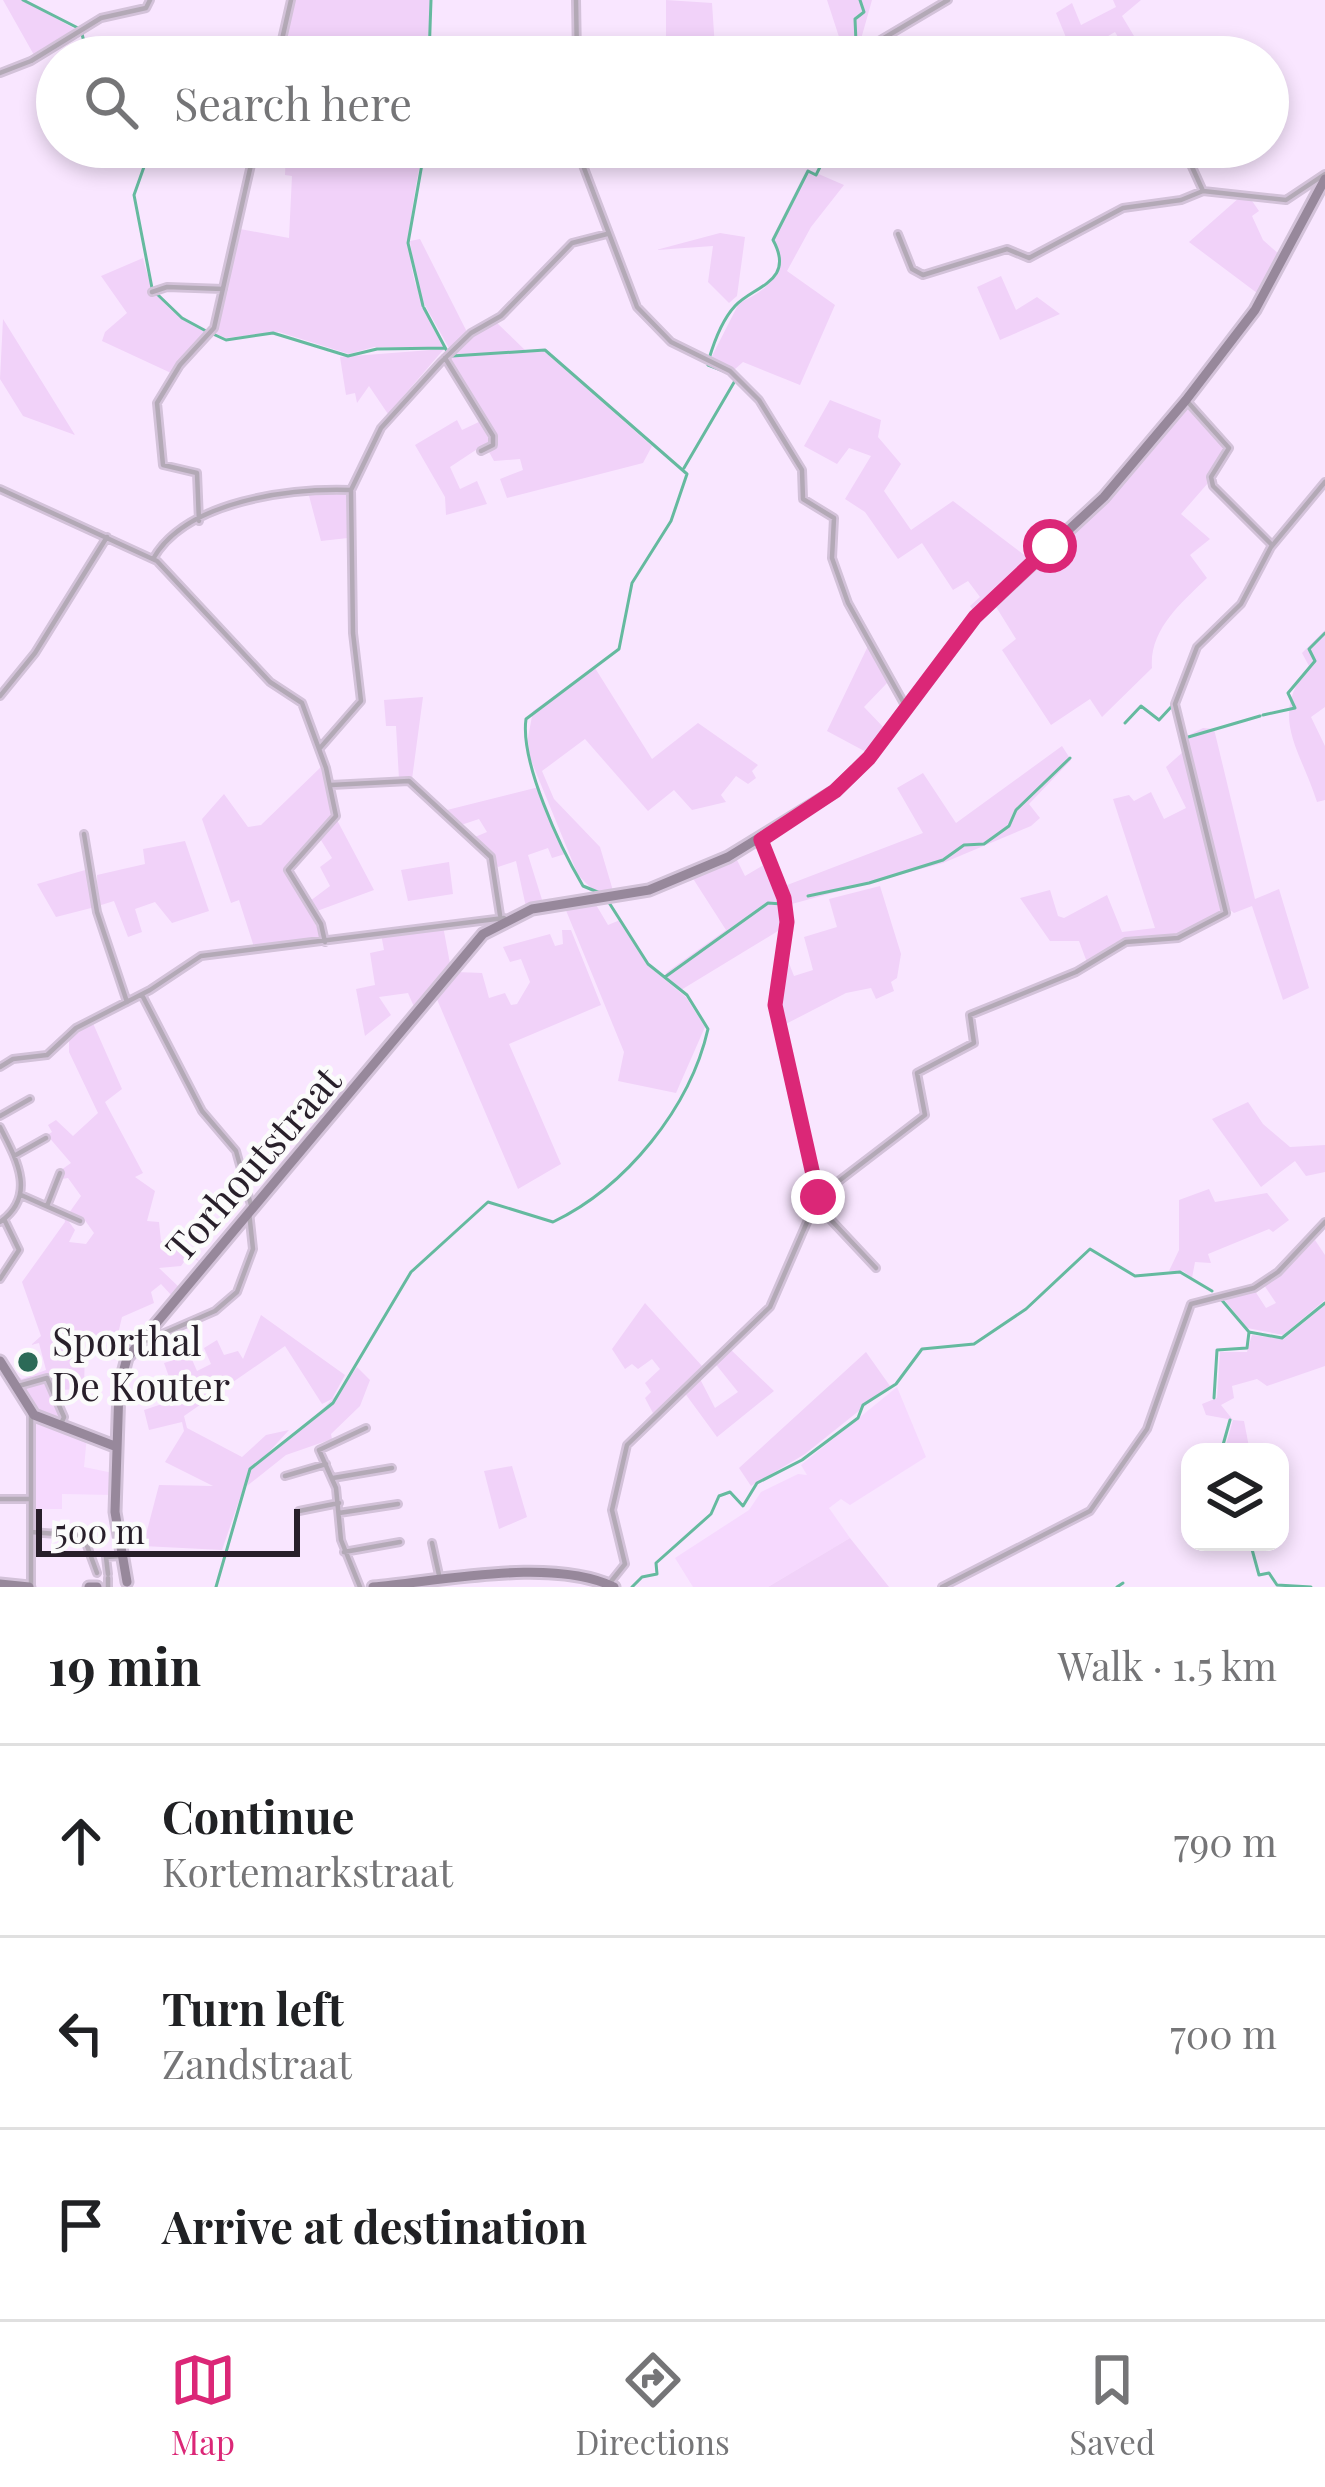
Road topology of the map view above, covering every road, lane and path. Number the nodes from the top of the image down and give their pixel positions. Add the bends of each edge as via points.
1 (149, 0) edge
2 (291, 0) edge
3 (576, 0) edge
4 (948, 0) edge
5 (71, 36) edge
6 (283, 36) edge
7 (577, 36) edge
8 (889, 36) edge
9 (36, 58) edge
10 (0, 73) edge
11 (250, 168) edge
12 (583, 168) edge
13 (1193, 168) edge
14 (1325, 177) edge
15 (1203, 190) junction
16 (607, 234) junction
17 (898, 234) dead end
18 (224, 289) junction
19 (152, 292) dead end
20 (447, 356) junction
21 (1186, 400) junction
22 (481, 451) dead end
23 (1325, 482) edge
24 (0, 489) edge
25 (351, 490) junction
26 (199, 520) junction
27 (107, 537) junction
28 (1272, 545) junction
29 (153, 559) junction
30 (0, 696) edge
31 (907, 710) junction
32 (320, 748) junction
33 (331, 785) junction
34 (84, 834) dead end
35 (761, 840) junction
36 (502, 917) junction
37 (325, 941) junction
38 (142, 995) junction
39 (127, 1002) junction
40 (0, 1067) edge
41 (30, 1099) dead end
42 (0, 1116) edge
43 (0, 1127) edge
44 (46, 1138) dead end
45 (14, 1156) junction
46 (60, 1173) dead end
47 (21, 1195) junction
48 (817, 1200) junction
49 (47, 1206) junction
50 (250, 1209) junction
51 (2, 1221) edge
52 (80, 1221) dead end
53 (1325, 1222) edge
54 (876, 1268) dead end
55 (0, 1279) edge
56 (137, 1344) junction
57 (0, 1361) edge
58 (15, 1387) junction
59 (31, 1412) junction
60 (61, 1424) junction
61 (366, 1428) dead end
62 (117, 1447) junction
63 (326, 1464) junction
64 (392, 1468) dead end
65 (285, 1476) dead end
66 (333, 1478) junction
67 (0, 1499) edge
68 (31, 1499) junction
69 (339, 1503) junction
70 (398, 1504) dead end
71 (299, 1511) dead end
72 (339, 1513) junction
73 (32, 1532) junction
74 (400, 1542) dead end
75 (432, 1543) dead end
76 (344, 1552) junction
77 (125, 1555) junction
78 (100, 1564) junction
79 (440, 1581) junction
80 (101, 1582) edge
81 (0, 1584) edge
82 (126, 1585) edge
83 (612, 1586) edge
84 (30, 1587) edge
85 (360, 1587) edge
86 (373, 1587) edge
87 (942, 1587) edge

1 - 5 street via 146,8 100,18
2 - 6 street
3 - 7 street
4 - 8 street
9 - 10 street
11 - 18 street
12 - 16 street
13 - 15 street
14 - 15 street via 1283,200
14 - 21 street via 1255,310
15 - 17 street via 1115,211 1026,259 1007,249 923,275
16 - 20 street via 572,243 501,316
16 - 31 street via 649,323 740,379 802,470 803,499 834,518 832,558 848,604
18 - 19 street
18 - 26 street via 210,337 157,403 164,467 197,473
20 - 22 street via 493,436
20 - 25 street via 380,428
21 - 28 street via 1229,448 1213,487
21 - 31 street via 1104,497 977,615
23 - 28 street
24 - 27 street
25 - 26 street via 306,489
25 - 32 street via 361,701
26 - 29 street via 164,541
27 - 29 street
27 - 30 street
28 - 48 street via 1241,604 1197,647 1174,707 1226,914 1181,938 1126,942 1076,972 971,1014 974,1043 917,1073 925,1114
29 - 32 street via 270,682 302,703
31 - 35 street via 835,791
32 - 33 street
33 - 36 street via 409,781 491,857
33 - 37 street via 336,816 288,870
34 - 39 street via 97,912
35 - 36 street via 649,890
35 - 48 street via 784,898 775,1005
36 - 37 street
36 - 50 street, Torhoutstraat
37 - 38 street via 200,956
38 - 39 street
38 - 50 street via 206,1119 236,1151
39 - 40 street via 76,1028 47,1055
41 - 42 street
43 - 45 street
44 - 45 street
45 - 47 street
46 - 49 street
47 - 49 street
47 - 51 street
48 - 54 street
48 - 83 street via 770,1307 627,1444 611,1510 625,1564
49 - 52 street
50 - 56 street, Torhoutstraat
50 - 56 street via 253,1249 234,1295
51 - 55 street via 19,1250
53 - 87 street via 1254,1288 1190,1304 1147,1429 1090,1511
56 - 62 street, Torhoutstraat via 121,1375
57 - 58 street
58 - 59 street
58 - 60 street via 47,1378
59 - 60 street
59 - 68 street
60 - 62 street
61 - 63 street via 321,1447
62 - 77 street, Torhoutstraat via 115,1512
63 - 65 street
63 - 66 street
64 - 66 street
66 - 69 street
67 - 68 street
68 - 73 street
69 - 71 street
69 - 72 street
70 - 72 street
72 - 76 street
73 - 78 street via 84,1539
73 - 84 street
74 - 76 street
75 - 79 street
76 - 85 street
77 - 78 street
77 - 82 street, Torhoutstraat
78 - 80 street
78 - 80 street
79 - 83 street via 537,1573
79 - 86 street
81 - 84 street

